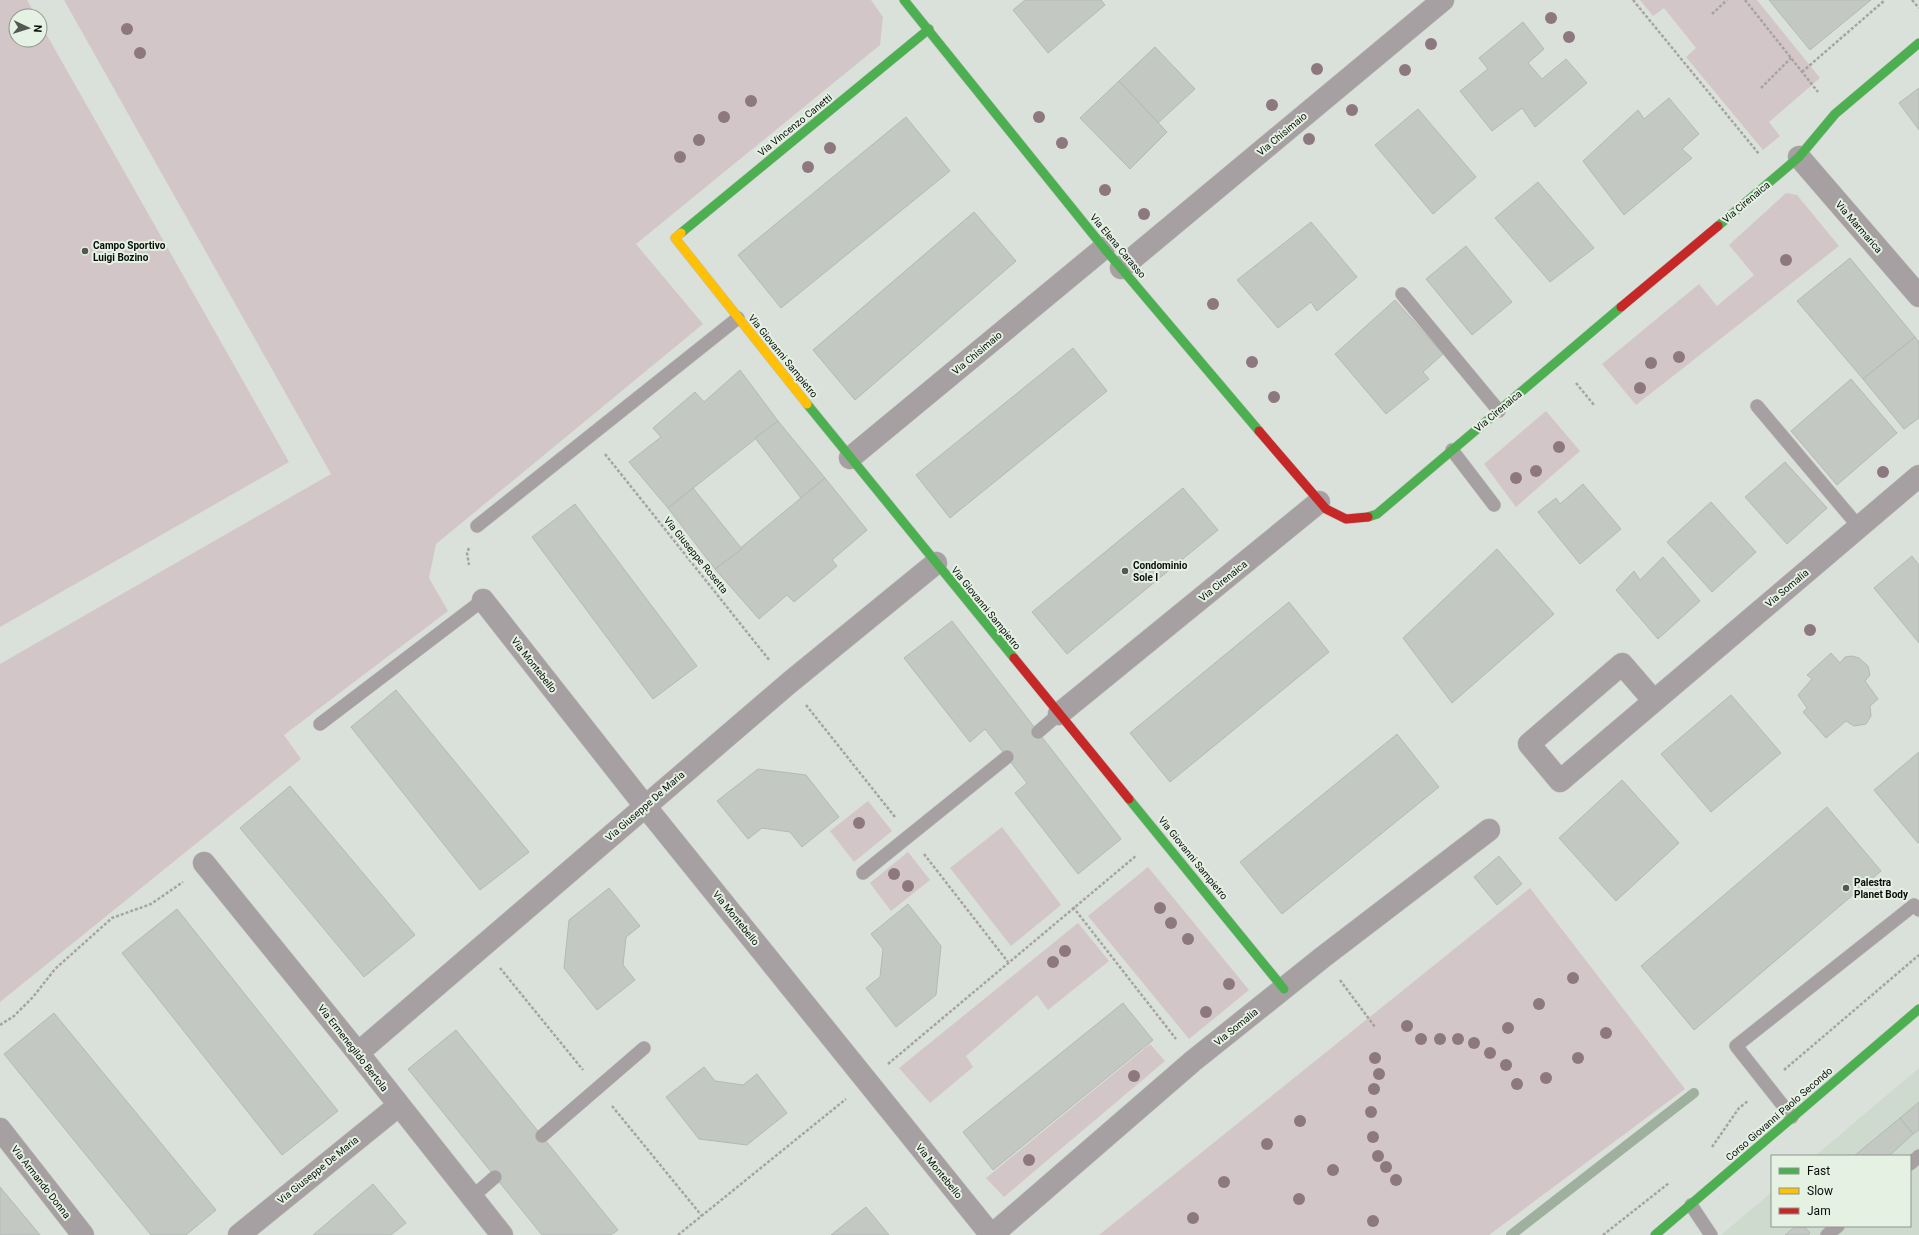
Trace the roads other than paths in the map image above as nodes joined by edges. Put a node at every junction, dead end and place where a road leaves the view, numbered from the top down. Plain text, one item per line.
1 (904, 0) edge
2 (1443, 0) edge
3 (930, 29) junction
4 (1919, 43) edge
5 (1799, 157) junction
6 (675, 238) joint
7 (1104, 248) junction
8 (1121, 268) junction
9 (1402, 294) dead end
10 (1919, 296) edge
11 (738, 318) junction
12 (1757, 406) dead end
13 (1499, 411) junction
14 (1452, 450) junction
15 (850, 458) junction
16 (1919, 476) edge
17 (1319, 502) junction
18 (1494, 505) dead end
19 (477, 526) dead end
20 (1859, 527) junction
21 (936, 563) junction
22 (483, 600) joint
23 (1654, 701) junction
24 (1059, 714) junction
25 (320, 724) dead end
26 (1038, 732) dead end
27 (1007, 757) dead end
28 (645, 806) junction
29 (1489, 830) dead end
30 (204, 863) road end
31 (863, 873) dead end
32 (1919, 910) edge
33 (1284, 989) junction
34 (1919, 1009) edge
35 (644, 1048) dead end
36 (358, 1053) junction
37 (398, 1106) junction
38 (1792, 1117) junction
39 (0, 1129) edge
40 (542, 1136) dead end
41 (1919, 1156) edge
42 (1911, 1163) edge
43 (495, 1177) dead end
44 (472, 1197) junction
45 (1691, 1205) junction
46 (82, 1235) edge
47 (239, 1235) edge
48 (502, 1235) edge
49 (992, 1235) edge
50 (1655, 1235) edge
51 (1711, 1235) edge

1 - 3 street, Via Elena Carasso
2 - 8 street, Via Chisimaio
3 - 6 street, Via Vincenzo Canetti
3 - 7 street, Via Elena Carasso
4 - 5 street, Via Cirenaica
5 - 10 street, Via Marmarica
5 - 13 street, Via Cirenaica
6 - 11 street, Via Giovanni Sampietro
7 - 8 street, Via Elena Carasso
7 - 15 street, Via Chisimaio
8 - 17 street, Via Elena Carasso
9 - 13 lane
11 - 15 street, Via Giovanni Sampietro
11 - 19 lane
12 - 20 lane
13 - 14 street, Via Cirenaica
14 - 17 street, Via Cirenaica
14 - 18 lane
15 - 21 street, Via Giovanni Sampietro
16 - 20 street, Via Somalia
17 - 24 street, Via Cirenaica
20 - 23 street, Via Somalia
21 - 24 street, Via Giovanni Sampietro
21 - 28 street, Via Giuseppe De Maria
22 - 25 lane
22 - 28 street, Via Montebello
23 - 23 street, Via Somalia
24 - 26 lane
24 - 33 street, Via Giovanni Sampietro
27 - 31 lane
28 - 36 street, Via Giuseppe De Maria
28 - 49 street, Via Montebello
29 - 33 street, Via Somalia
30 - 36 street, Via Ermenegildo Bertola
32 - 38 lane
33 - 49 street, Via Somalia
34 - 38 street, Corso Giovanni Paolo Secondo
35 - 40 lane
36 - 37 street, Via Ermenegildo Bertola
37 - 44 street, Via Ermenegildo Bertola
37 - 47 street, Via Giuseppe De Maria
38 - 45 street, Corso Giovanni Paolo Secondo
39 - 46 street, Via Armando Donna
41 - 42 lane
43 - 44 lane
44 - 48 street, Via Ermenegildo Bertola
45 - 50 street, Corso Giovanni Paolo Secondo
45 - 51 lane

